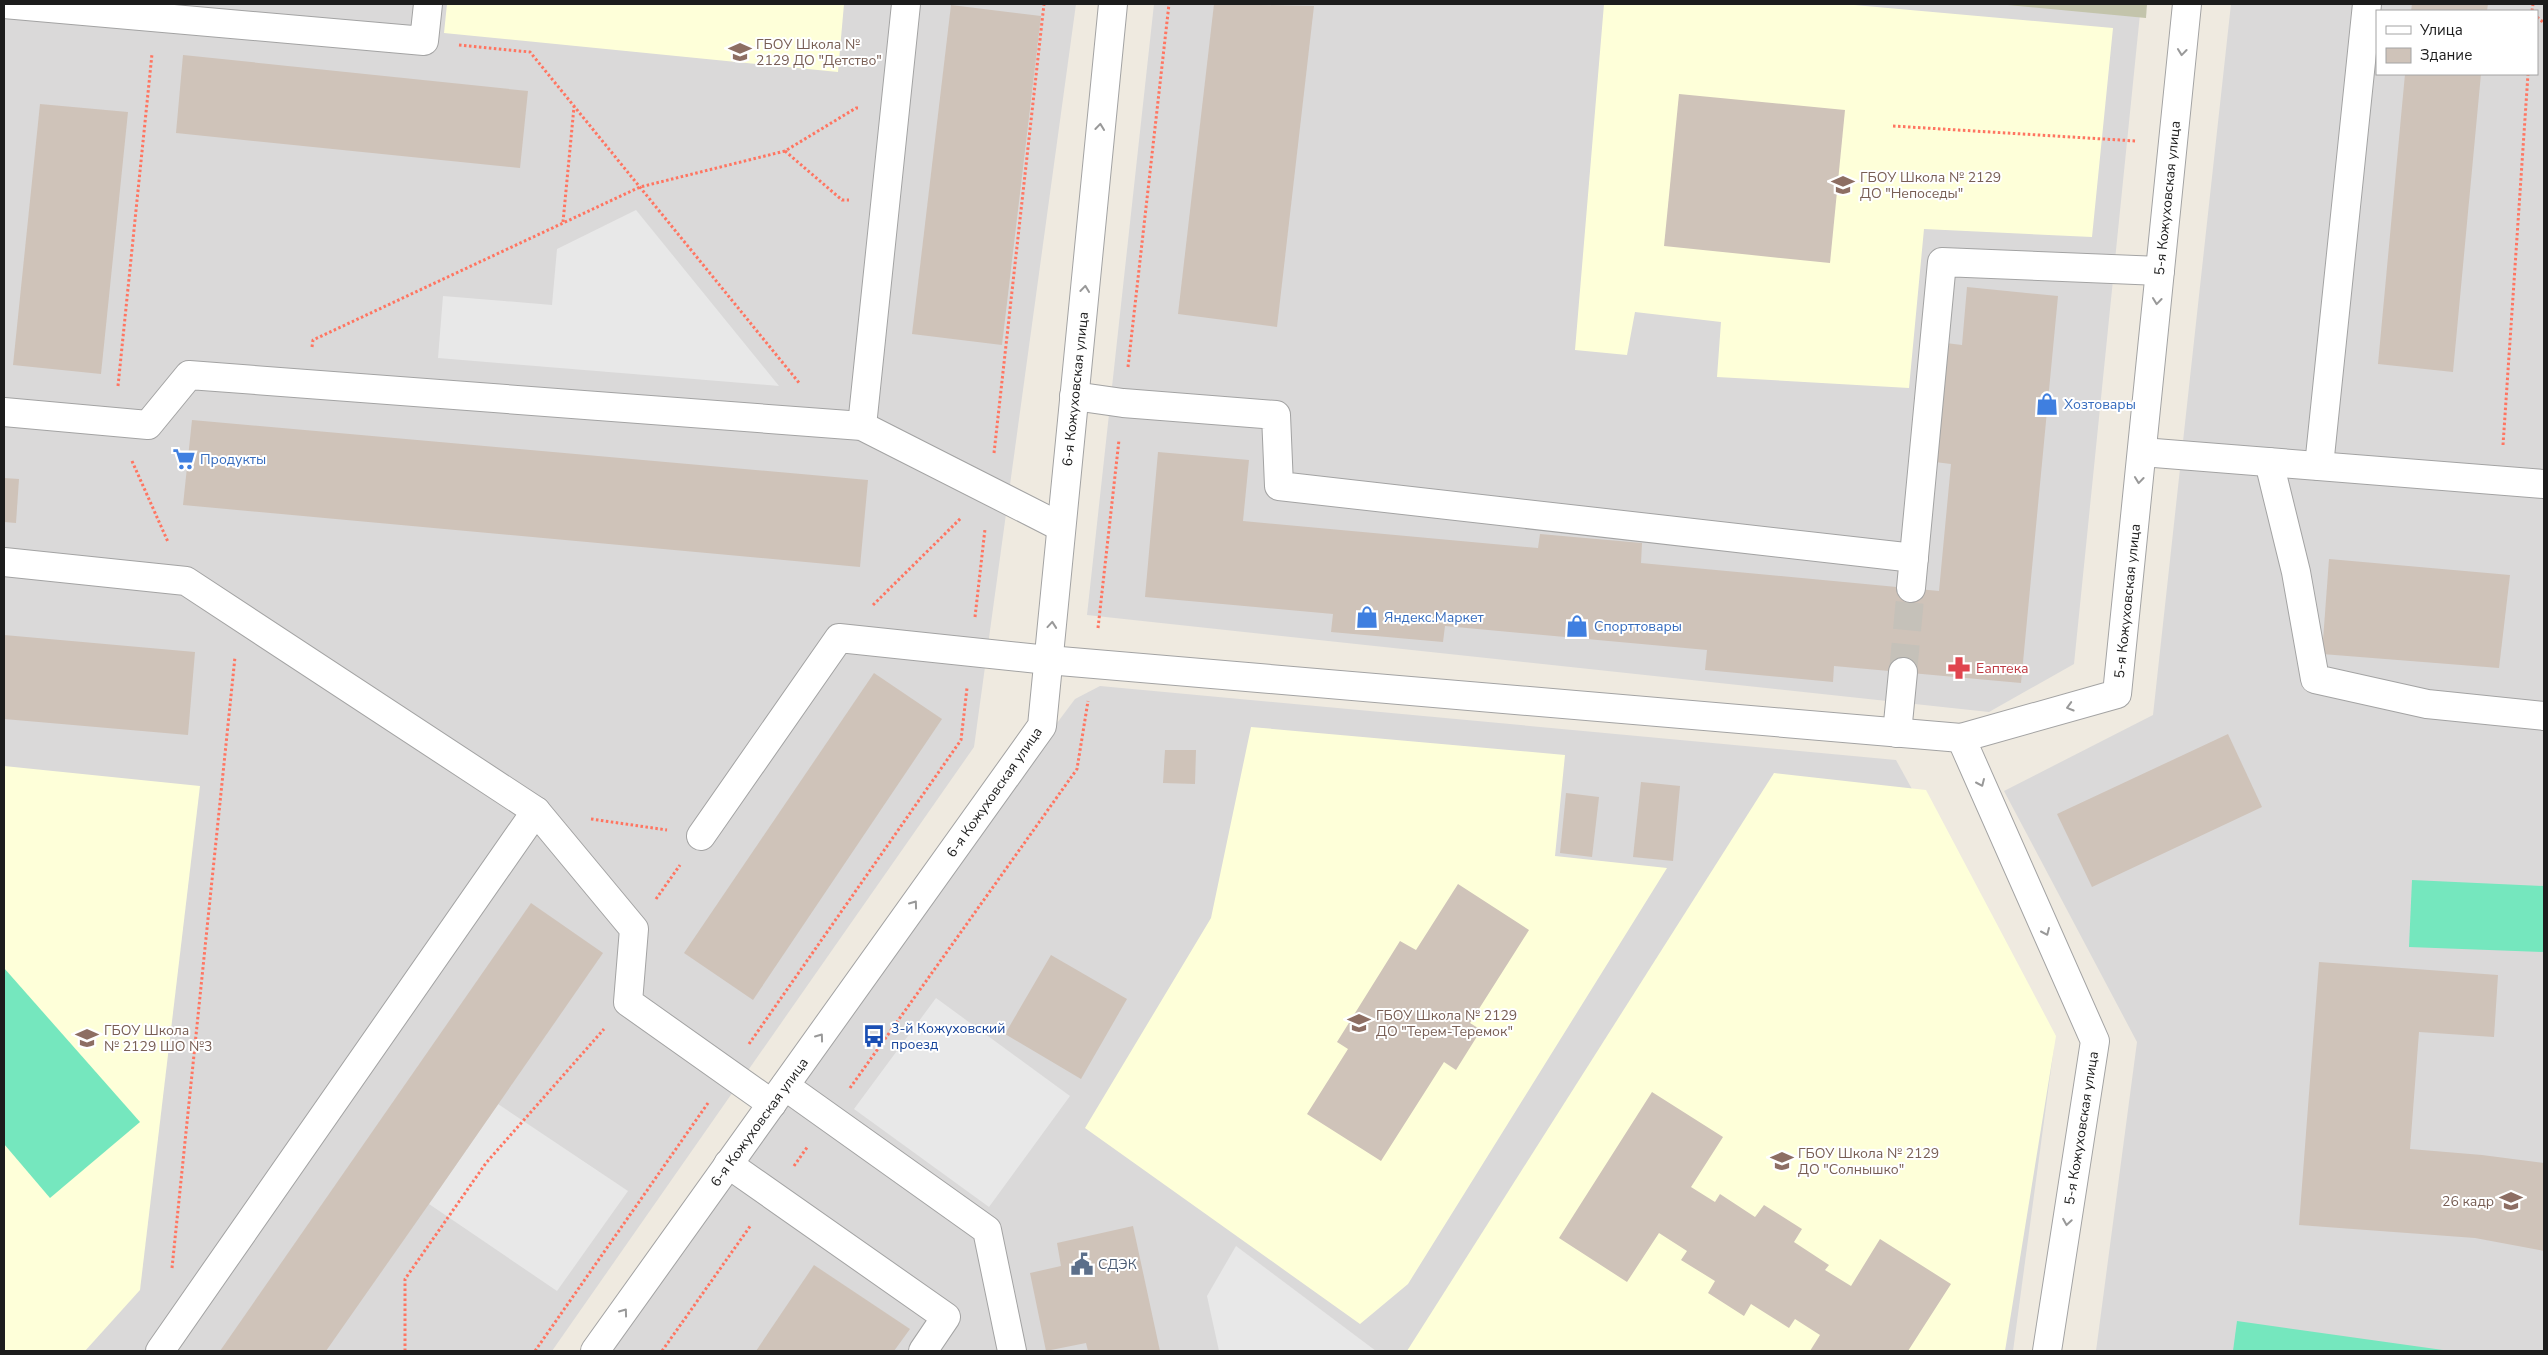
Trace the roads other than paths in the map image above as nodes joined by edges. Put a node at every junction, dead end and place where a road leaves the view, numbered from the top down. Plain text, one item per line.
1 (4, 4) edge
2 (428, 4) edge
3 (906, 4) edge
4 (1113, 4) edge
5 (2187, 4) edge
6 (2367, 4) edge
7 (2160, 271) junction
8 (1074, 396) junction
9 (4, 412) edge
10 (862, 426) junction
11 (2142, 452) junction
12 (2269, 462) junction
13 (2319, 466) junction
14 (2544, 484) edge
15 (1061, 527) junction
16 (1914, 558) junction
17 (4, 562) edge
18 (1911, 588) tunnel mouth
19 (1048, 660) junction
20 (1903, 672) tunnel mouth
21 (2544, 716) edge
22 (1897, 733) junction
23 (1961, 738) junction
24 (536, 811) junction
25 (701, 836) road end
26 (778, 1095) junction
27 (728, 1164) junction
28 (160, 1351) edge
29 (595, 1351) edge
30 (923, 1351) edge
31 (1012, 1351) edge
32 (2047, 1351) edge

1 - 2 street
3 - 10 street
8 -> 4 street, 6-я Кожуховская улица
5 -> 7 street, 5-я Кожуховская улица
6 - 13 street
7 -> 11 street, 5-я Кожуховская улица
7 - 16 street
8 - 15 street, 6-я Кожуховская улица
8 - 16 street
9 - 10 street
10 - 15 street
11 - 12 street
11 -> 23 street, 5-я Кожуховская улица
12 - 13 street
12 - 21 street
13 - 14 street
19 -> 15 street, 6-я Кожуховская улица
16 - 18 street
17 - 24 street
19 - 22 street
19 - 25 street
26 -> 19 street, 6-я Кожуховская улица
20 - 22 street
22 - 23 street
23 -> 32 street, 5-я Кожуховская улица
24 - 26 street
24 - 28 street
26 - 27 street, 6-я Кожуховская улица
26 - 31 street
29 -> 27 street, 6-я Кожуховская улица
27 - 30 street

